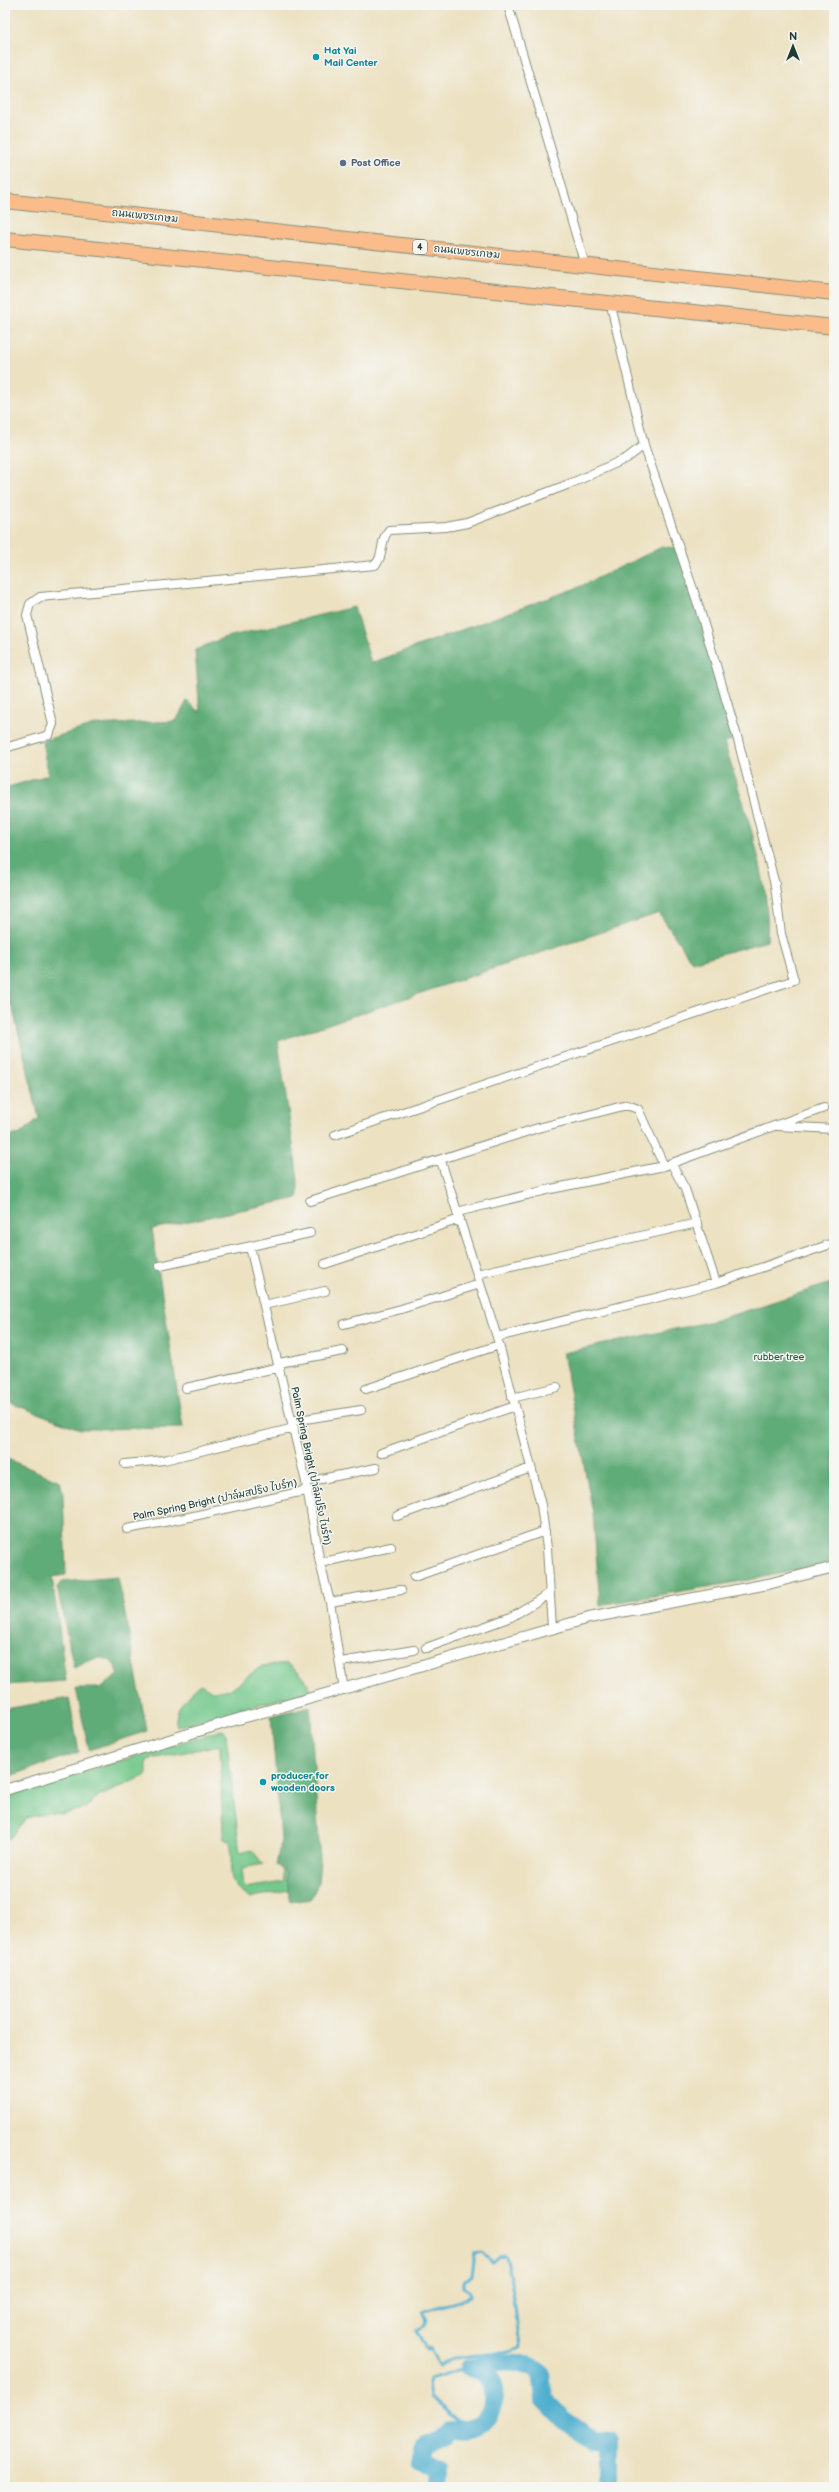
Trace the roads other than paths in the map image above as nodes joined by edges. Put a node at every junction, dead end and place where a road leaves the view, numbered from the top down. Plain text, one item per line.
1 (508, 5) edge
2 (5, 201) edge
3 (5, 239) edge
4 (585, 265) junction
5 (834, 293) edge
6 (610, 302) junction
7 (834, 327) edge
8 (644, 445) junction
9 (5, 748) edge
10 (824, 1108) dead end
11 (774, 1126) junction
12 (834, 1129) edge
13 (335, 1135) dead end
14 (441, 1161) junction
15 (667, 1165) junction
16 (310, 1201) dead end
17 (459, 1216) junction
18 (697, 1223) junction
19 (310, 1233) dead end
20 (834, 1243) edge
21 (250, 1248) junction
22 (325, 1264) dead end
23 (160, 1266) dead end
24 (477, 1274) junction
25 (716, 1283) junction
26 (480, 1284) junction
27 (325, 1291) dead end
28 (264, 1305) junction
29 (344, 1324) dead end
30 (498, 1341) junction
31 (343, 1351) dead end
32 (279, 1365) junction
33 (557, 1387) dead end
34 (186, 1388) dead end
35 (366, 1389) dead end
36 (512, 1398) junction
37 (515, 1406) junction
38 (361, 1410) dead end
39 (294, 1424) junction
40 (381, 1453) dead end
41 (125, 1464) dead end
42 (376, 1468) dead end
43 (531, 1468) junction
44 (306, 1482) junction
45 (308, 1490) junction
46 (397, 1516) dead end
47 (127, 1529) dead end
48 (545, 1531) junction
49 (391, 1547) dead end
50 (320, 1563) junction
51 (834, 1567) edge
52 (414, 1578) dead end
53 (401, 1590) dead end
54 (550, 1593) junction
55 (330, 1602) junction
56 (552, 1628) junction
57 (426, 1648) dead end
58 (414, 1650) dead end
59 (341, 1662) junction
60 (344, 1690) junction
61 (5, 1790) edge

1 - 4 street
2 - 4 highway, ถนนเพชรเกษม / 4
3 - 6 highway
4 - 5 highway, ถนนเพชรเกษม / 4
6 - 7 highway
6 - 8 street
8 - 9 street
8 - 13 street
10 - 11 street
11 - 12 street
11 - 15 street
14 - 15 street
14 - 16 street
14 - 17 street
15 - 17 street
15 - 18 street
17 - 22 street
17 - 24 street
18 - 24 street
18 - 25 street
19 - 21 street
20 - 25 street
21 - 23 street
21 - 28 street, Palm Spring Bright (ปาล์มปริง ไบร์ท)
24 - 26 street
25 - 30 street
26 - 29 street
26 - 30 street
27 - 28 street
28 - 32 street, Palm Spring Bright (ปาล์มปริง ไบร์ท)
30 - 35 street
30 - 36 street
31 - 32 street
32 - 34 street
32 - 39 street, Palm Spring Bright (ปาล์มปริง ไบร์ท)
33 - 36 street
36 - 37 street
37 - 40 street
37 - 43 street
38 - 39 street
39 - 41 street
39 - 44 street, Palm Spring Bright (ปาล์มปริง ไบร์ท)
42 - 44 street
43 - 46 street
43 - 48 street
44 - 45 street, Palm Spring Bright (ปาล์มปริง ไบร์ท)
45 - 47 street, Palm Spring Bright (ปาล์มสปริง ไบร์ท)
45 - 50 street, Palm Spring Bright (ปาล์มปริง ไบร์ท)
48 - 52 street
48 - 54 street
49 - 50 street
50 - 55 street, Palm Spring Bright (ปาล์มปริง ไบร์ท)
51 - 56 street
53 - 55 street
54 - 56 street
54 - 57 street
55 - 59 street, Palm Spring Bright (ปาล์มปริง ไบร์ท)
56 - 60 street
58 - 59 street
59 - 60 street, Palm Spring Bright (ปาล์มปริง ไบร์ท)
60 - 61 street

